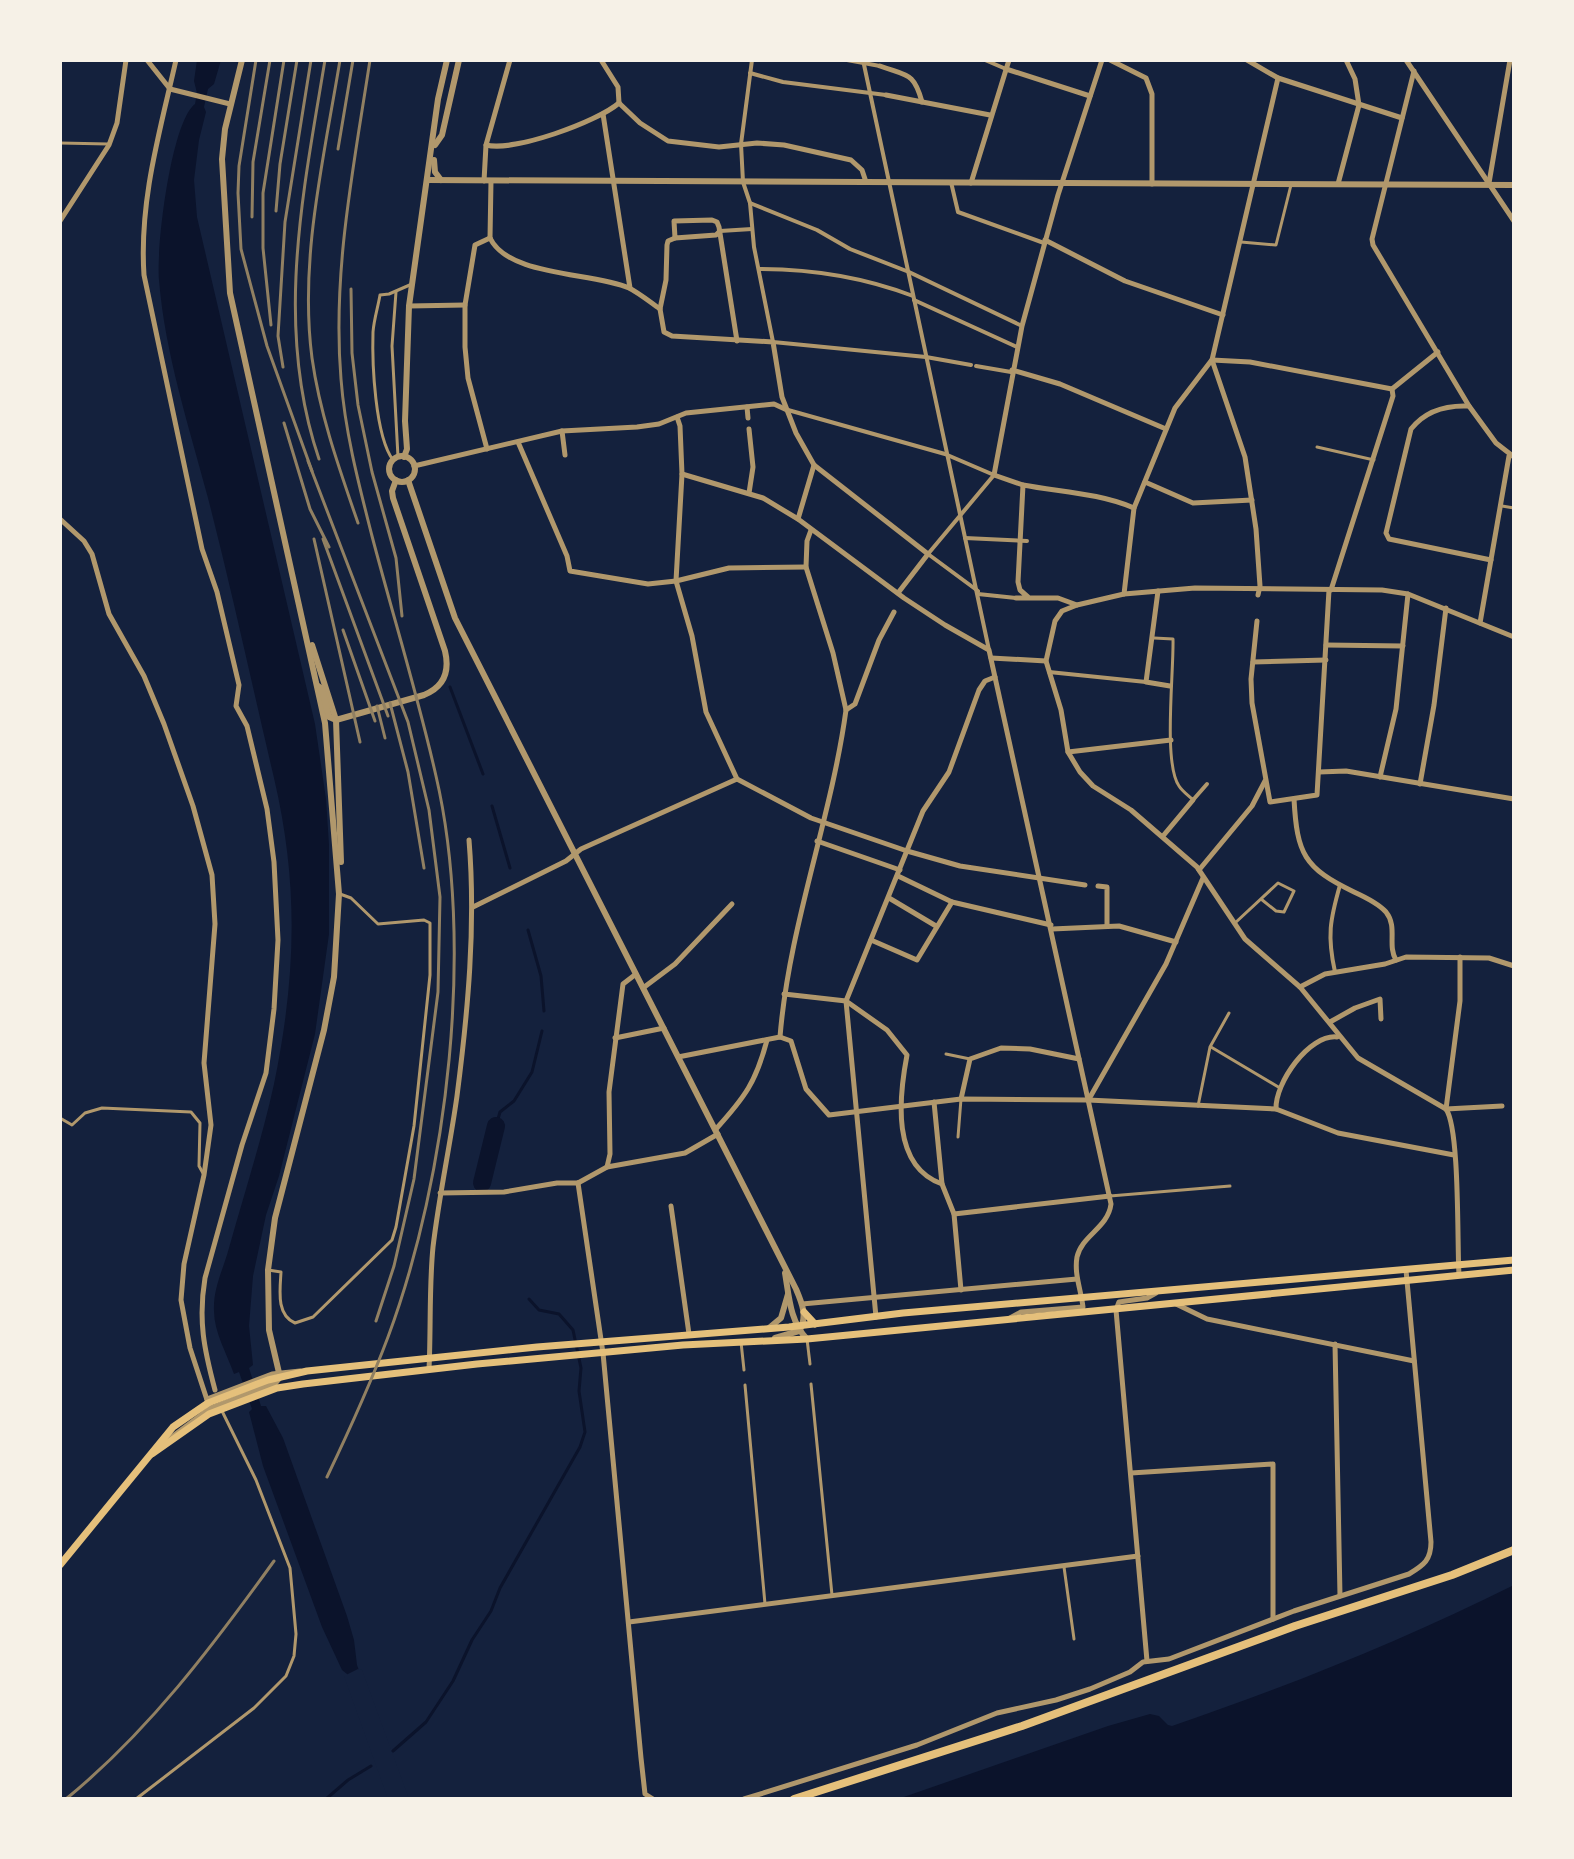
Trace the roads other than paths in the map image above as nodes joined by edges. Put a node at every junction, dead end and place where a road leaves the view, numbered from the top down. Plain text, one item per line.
1 (147, 60) edge
2 (176, 60) edge
3 (242, 60) edge
4 (447, 60) edge
5 (459, 60) edge
6 (510, 60) edge
7 (601, 60) edge
8 (752, 60) edge
9 (847, 60) edge
10 (985, 60) edge
11 (1009, 60) edge
12 (1102, 60) edge
13 (1110, 60) edge
14 (1247, 60) edge
15 (1346, 60) edge
16 (1406, 60) edge
17 (1510, 60) edge
18 (126, 61) edge
19 (863, 62) edge
20 (880, 66) joint
21 (1006, 69) junction
22 (1414, 71) junction
23 (749, 73) junction
24 (1278, 78) junction
25 (170, 89) junction
26 (870, 92) junction
27 (886, 95) joint
28 (1090, 96) junction
29 (922, 102) junction
30 (226, 103) junction
31 (619, 103) junction
32 (1359, 105) junction
33 (603, 114) junction
34 (990, 115) junction
35 (1402, 118) junction
36 (60, 143) edge
37 (741, 144) junction
38 (109, 145) junction
39 (486, 145) junction
40 (435, 146) junction
41 (614, 179) junction
42 (428, 180) junction
43 (441, 180) junction
44 (488, 181) junction
45 (743, 182) junction
46 (866, 182) junction
47 (889, 182) junction
48 (951, 182) junction
49 (971, 183) junction
50 (1061, 184) junction
51 (1152, 184) junction
52 (1338, 184) junction
53 (1489, 184) junction
54 (1252, 185) junction
55 (1291, 185) junction
56 (1387, 185) junction
57 (1514, 185) edge
58 (750, 203) junction
59 (60, 221) edge
60 (1514, 221) edge
61 (720, 229) junction
62 (752, 229) junction
63 (490, 238) junction
64 (675, 238) junction
65 (1044, 242) junction
66 (1241, 242) junction
67 (759, 269) junction
68 (909, 272) junction
69 (412, 284) junction
70 (630, 288) junction
71 (396, 292) junction
72 (914, 298) junction
73 (465, 305) junction
74 (409, 306) junction
75 (660, 309) junction
76 (1223, 315) junction
77 (1022, 326) junction
78 (737, 341) junction
79 (773, 342) junction
80 (1017, 347) junction
81 (1438, 352) junction
82 (926, 357) junction
83 (1212, 360) junction
84 (1012, 371) junction
85 (1392, 389) junction
86 (1469, 406) junction
87 (747, 407) junction
88 (788, 410) junction
89 (677, 417) junction
90 (748, 418) dead end
91 (749, 429) dead end
92 (1166, 429) junction
93 (562, 431) junction
94 (518, 442) junction
95 (1317, 447) dead end
96 (487, 449) junction
97 (945, 454) junction
98 (565, 455) dead end
99 (1511, 456) edge
100 (398, 458) junction
101 (1374, 460) junction
102 (814, 465) junction
103 (414, 466) junction
104 (682, 474) junction
105 (994, 475) junction
106 (396, 480) junction
107 (408, 480) junction
108 (1145, 482) junction
109 (1023, 485) junction
110 (749, 493) junction
111 (1252, 500) junction
112 (1500, 506) junction
113 (1134, 508) junction
114 (1514, 508) edge
115 (960, 516) junction
116 (60, 519) edge
117 (798, 519) junction
118 (811, 530) junction
119 (965, 538) junction
120 (1024, 541) junction
121 (928, 554) junction
122 (1491, 560) junction
123 (806, 567) junction
124 (676, 581) junction
125 (1330, 590) junction
126 (1158, 591) junction
127 (978, 593) junction
128 (1259, 593) junction
129 (1124, 594) junction
130 (1408, 594) junction
131 (1028, 597) junction
132 (900, 598) junction
133 (1016, 598) joint
134 (1077, 605) junction
135 (1446, 608) junction
136 (894, 612) dead end
137 (1257, 621) dead end
138 (1480, 623) junction
139 (306, 630) junction
140 (1514, 637) edge
141 (1154, 638) junction
142 (1326, 645) junction
143 (1403, 646) junction
144 (989, 650) junction
145 (990, 658) junction
146 (1326, 660) junction
147 (1046, 661) junction
148 (1253, 662) junction
149 (1048, 671) junction
150 (995, 677) junction
151 (1146, 682) junction
152 (317, 686) junction
153 (1170, 686) junction
154 (846, 710) junction
155 (336, 720) junction
156 (1171, 740) junction
157 (1068, 752) junction
158 (1319, 772) junction
159 (1380, 777) junction
160 (737, 779) junction
161 (1265, 781) junction
162 (1207, 784) dead end
163 (1420, 784) junction
164 (1514, 790) edge
165 (1294, 799) junction
166 (1513, 799) edge
167 (1193, 800) junction
168 (1270, 802) junction
169 (1252, 806) junction
170 (821, 822) junction
171 (1163, 836) junction
172 (469, 840) dead end
173 (817, 841) junction
174 (907, 851) junction
175 (573, 853) junction
176 (1199, 870) junction
177 (899, 873) junction
178 (1203, 878) junction
179 (1041, 880) junction
180 (1085, 885) dead end
181 (1340, 885) junction
182 (1098, 886) dead end
183 (339, 894) junction
184 (889, 898) junction
185 (1261, 899) junction
186 (952, 902) junction
187 (732, 904) dead end
188 (473, 907) junction
189 (1235, 923) junction
190 (936, 926) junction
191 (1107, 926) junction
192 (1052, 927) junction
193 (871, 940) junction
194 (1176, 942) junction
195 (1460, 957) junction
196 (1396, 960) junction
197 (1514, 966) edge
198 (1335, 972) junction
199 (636, 974) junction
200 (1300, 987) junction
201 (643, 988) junction
202 (784, 994) junction
203 (846, 1001) junction
204 (1229, 1013) dead end
205 (1381, 1019) dead end
206 (1330, 1022) junction
207 (664, 1028) junction
208 (780, 1037) junction
209 (1338, 1037) junction
210 (615, 1038) junction
211 (767, 1040) junction
212 (1210, 1047) junction
213 (946, 1054) dead end
214 (678, 1057) junction
215 (970, 1059) junction
216 (1079, 1059) junction
217 (1280, 1086) junction
218 (961, 1099) junction
219 (1088, 1100) junction
220 (934, 1102) junction
221 (1198, 1106) junction
222 (1502, 1106) dead end
223 (899, 1108) junction
224 (1276, 1109) junction
225 (1446, 1109) junction
226 (858, 1114) junction
227 (60, 1118) edge
228 (717, 1132) junction
229 (958, 1137) dead end
230 (1454, 1155) junction
231 (607, 1167) junction
232 (204, 1175) junction
233 (578, 1183) junction
234 (942, 1184) junction
235 (1230, 1186) dead end
236 (440, 1193) junction
237 (1110, 1196) junction
238 (671, 1206) dead end
239 (954, 1214) junction
240 (1514, 1260) edge
241 (1458, 1265) junction
242 (784, 1266) junction
243 (268, 1270) junction
244 (1406, 1270) junction
245 (1514, 1270) edge
246 (1459, 1275) junction
247 (1077, 1279) junction
248 (1406, 1280) junction
249 (961, 1290) junction
250 (788, 1291) junction
251 (1159, 1291) junction
252 (874, 1298) junction
253 (1082, 1298) junction
254 (1172, 1303) junction
255 (803, 1308) junction
256 (1116, 1310) junction
257 (876, 1317) junction
258 (1007, 1320) junction
259 (815, 1324) junction
260 (799, 1328) junction
261 (765, 1329) junction
262 (689, 1334) junction
263 (807, 1339) junction
264 (765, 1341) junction
265 (599, 1342) junction
266 (741, 1342) junction
267 (1335, 1344) junction
268 (601, 1355) junction
269 (429, 1358) junction
270 (1414, 1361) junction
271 (810, 1364) dead end
272 (429, 1369) junction
273 (744, 1370) dead end
274 (276, 1379) junction
275 (811, 1384) dead end
276 (745, 1385) dead end
277 (220, 1400) junction
278 (208, 1404) junction
279 (164, 1447) junction
280 (150, 1455) junction
281 (1131, 1473) junction
282 (1514, 1550) edge
283 (1138, 1556) junction
284 (60, 1565) edge
285 (1064, 1565) junction
286 (832, 1595) junction
287 (1340, 1596) junction
288 (765, 1604) junction
289 (1273, 1619) junction
290 (629, 1622) junction
291 (1074, 1639) dead end
292 (1147, 1661) junction
293 (136, 1799) edge
294 (653, 1799) edge
295 (744, 1799) edge
296 (794, 1799) edge

1 - 25 street
2 - 25 street
3 - 30 street
4 - 40 street
5 - 40 street
6 - 39 street
7 - 31 street
8 - 23 street
9 - 19 street
10 - 21 street
11 - 21 street
12 - 28 street
13 - 51 street
14 - 24 street
15 - 32 street
16 - 22 street
17 - 53 street
18 - 38 street
19 - 20 street
19 - 26 street
20 - 29 street
21 - 28 street
21 - 34 street
22 - 35 street
22 - 53 street
23 - 26 street
23 - 37 street
24 - 32 street
24 - 54 street
25 - 30 street
25 - 277 street
26 - 27 street
26 - 47 street
27 - 29 street
28 - 50 street
29 - 34 street
30 - 139 street
31 - 33 street
31 - 37 street
32 - 35 street
32 - 52 street
33 - 39 street
33 - 41 street
34 - 49 street
35 - 56 street
36 - 38 lane
37 - 45 street
37 - 46 street
38 - 59 street
39 - 44 street
40 - 42 street
40 - 43 street
41 - 44 street
41 - 45 street
41 - 70 street
42 - 43 street
42 - 69 street
43 - 44 street
44 - 63 street
45 - 46 street
45 - 58 street
46 - 47 street
47 - 48 street
47 - 68 street
48 - 49 street
48 - 65 street
49 - 50 street
50 - 51 street
50 - 65 street
51 - 54 street
52 - 55 street
52 - 56 street
53 - 56 street
53 - 57 street
53 - 60 street
54 - 55 street
54 - 66 street
55 - 66 lane
56 - 81 street
58 - 62 street
58 - 68 street
61 - 62 street
61 - 64 street
61 - 64 street
61 - 78 street
62 - 67 street
63 - 70 street
63 - 73 street
64 - 75 street
65 - 76 street
65 - 77 street
66 - 76 street
67 - 72 street
67 - 79 street
68 - 72 street
68 - 77 street
69 - 71 lane
69 - 74 street
70 - 75 street
71 - 100 lane
71 - 100 lane
72 - 80 street
72 - 82 street
73 - 74 street
73 - 96 street
74 - 100 street
75 - 78 street
76 - 83 street
77 - 80 street
78 - 79 street
79 - 82 street
79 - 88 street
80 - 84 street
81 - 85 street
81 - 86 street
82 - 84 street
82 - 97 street
83 - 85 street
83 - 92 street
83 - 111 street
84 - 92 street
84 - 105 street
85 - 101 street
86 - 99 street
86 - 122 street
87 - 88 street
87 - 89 street
87 - 90 street
88 - 97 street
88 - 102 street
89 - 93 street
89 - 104 street
91 - 110 street
92 - 108 street
93 - 94 street
93 - 98 street
94 - 96 street
94 - 124 street
95 - 101 lane
96 - 103 street
97 - 105 street
97 - 115 street
99 - 112 street
100 - 103 street
100 - 106 street
101 - 125 street
102 - 117 street
102 - 121 street
103 - 107 street
104 - 110 street
104 - 124 street
105 - 109 street
105 - 115 street
106 - 107 street
106 - 155 street
107 - 175 street
108 - 111 street
108 - 113 street
109 - 113 street
109 - 120 street
110 - 117 street
111 - 128 street
112 - 114 lane
112 - 122 street
113 - 129 street
115 - 119 street
115 - 121 street
116 - 232 street
117 - 118 street
118 - 123 street
118 - 132 street
119 - 120 street
119 - 127 street
120 - 131 street
121 - 127 street
121 - 132 street
122 - 138 street
123 - 124 street
123 - 154 street
124 - 160 street
125 - 128 street
125 - 130 street
125 - 142 street
126 - 128 street
126 - 129 street
126 - 141 street
127 - 133 street
127 - 144 street
129 - 134 street
130 - 135 street
130 - 143 street
131 - 133 street
131 - 134 street
132 - 144 street
134 - 147 street
135 - 138 street
135 - 163 street
136 - 154 street
137 - 148 street
138 - 140 street
139 - 152 street
139 - 155 street
141 - 151 street
141 - 153 lane
142 - 143 street
142 - 146 street
143 - 159 street
144 - 145 street
145 - 147 street
145 - 150 street
146 - 148 street
146 - 158 street
147 - 149 street
148 - 161 street
149 - 151 street
149 - 157 street
150 - 174 street
150 - 179 street
151 - 153 street
152 - 155 street
152 - 183 street
153 - 156 lane
154 - 170 street
155 - 183 street
156 - 157 street
156 - 167 lane
157 - 171 street
158 - 159 street
158 - 165 street
159 - 163 street
160 - 170 street
160 - 175 street
161 - 168 street
161 - 169 street
162 - 167 street
163 - 166 street
164 - 166 street
165 - 168 street
165 - 181 street
167 - 171 street
168 - 169 street
169 - 176 street
170 - 173 street
170 - 174 street
171 - 176 street
172 - 188 street
173 - 177 street
173 - 202 street
174 - 177 street
174 - 179 street
175 - 188 street
175 - 199 street
176 - 178 street
177 - 184 street
177 - 186 street
178 - 189 street
178 - 194 street
179 - 180 street
179 - 192 street
181 - 196 street
181 - 198 street
182 - 191 street
183 - 243 street
183 - 243 lane
184 - 190 street
184 - 193 street
185 - 185 lane
185 - 189 lane
186 - 190 street
186 - 192 street
187 - 201 street
188 - 236 street
189 - 200 street
190 - 193 street
191 - 192 street
191 - 194 street
192 - 216 street
193 - 203 street
194 - 219 street
195 - 196 street
195 - 197 street
195 - 225 street
196 - 198 street
198 - 200 street
199 - 201 street
199 - 210 street
200 - 206 street
201 - 207 street
202 - 203 street
202 - 208 street
203 - 223 street
203 - 226 street
204 - 212 lane
205 - 206 street
206 - 209 street
207 - 210 street
207 - 214 street
208 - 211 street
208 - 226 street
209 - 217 street
209 - 225 street
210 - 231 street
211 - 214 street
211 - 228 street
212 - 217 lane
212 - 221 lane
213 - 215 lane
214 - 228 street
215 - 216 street
215 - 218 street
216 - 219 street
217 - 224 street
218 - 219 street
218 - 220 street
218 - 229 lane
219 - 221 street
219 - 237 street
220 - 223 street
220 - 234 street
221 - 224 street
222 - 225 street
223 - 226 street
223 - 234 street
224 - 230 street
225 - 230 street
226 - 252 street
227 - 232 lane
228 - 231 street
228 - 242 street
230 - 241 street
231 - 233 street
232 - 278 street
233 - 236 street
233 - 265 street
234 - 239 street
235 - 237 lane
236 - 269 street
237 - 239 street
237 - 247 street
238 - 262 street
239 - 249 street
240 - 241 main road
241 - 244 main road
241 - 246 street
242 - 250 street
242 - 255 street
243 - 274 street
244 - 248 street
244 - 251 main road
245 - 246 main road
246 - 248 main road
247 - 249 street
247 - 253 street
248 - 254 main road
248 - 270 street
249 - 252 street
250 - 260 street
250 - 261 street
251 - 253 main road
251 - 256 street
252 - 255 street
252 - 257 street
253 - 257 main road
253 - 258 street
254 - 256 main road
254 - 267 street
255 - 259 main road
255 - 260 street
256 - 258 main road
256 - 281 street
257 - 259 main road
258 - 263 main road
259 - 260 main road
260 - 261 main road
260 - 263 street
260 - 264 street
261 - 262 main road
262 - 265 main road
263 - 264 main road
263 - 271 lane
264 - 266 main road
265 - 268 street
265 - 269 main road
266 - 268 main road
266 - 273 lane
267 - 270 street
267 - 287 street
268 - 272 main road
268 - 290 street
269 - 272 street
269 - 274 main road
270 - 287 street
272 - 274 main road
274 - 277 main road
275 - 286 lane
276 - 288 lane
277 - 278 main road
277 - 279 main road
277 - 293 lane
278 - 279 street
278 - 280 main road
279 - 280 main road
280 - 284 main road
281 - 283 street
281 - 289 street
282 - 296 main road
283 - 285 street
283 - 292 street
285 - 286 street
285 - 291 lane
286 - 288 street
287 - 289 street
288 - 290 street
289 - 292 street
290 - 294 street
292 - 295 street

